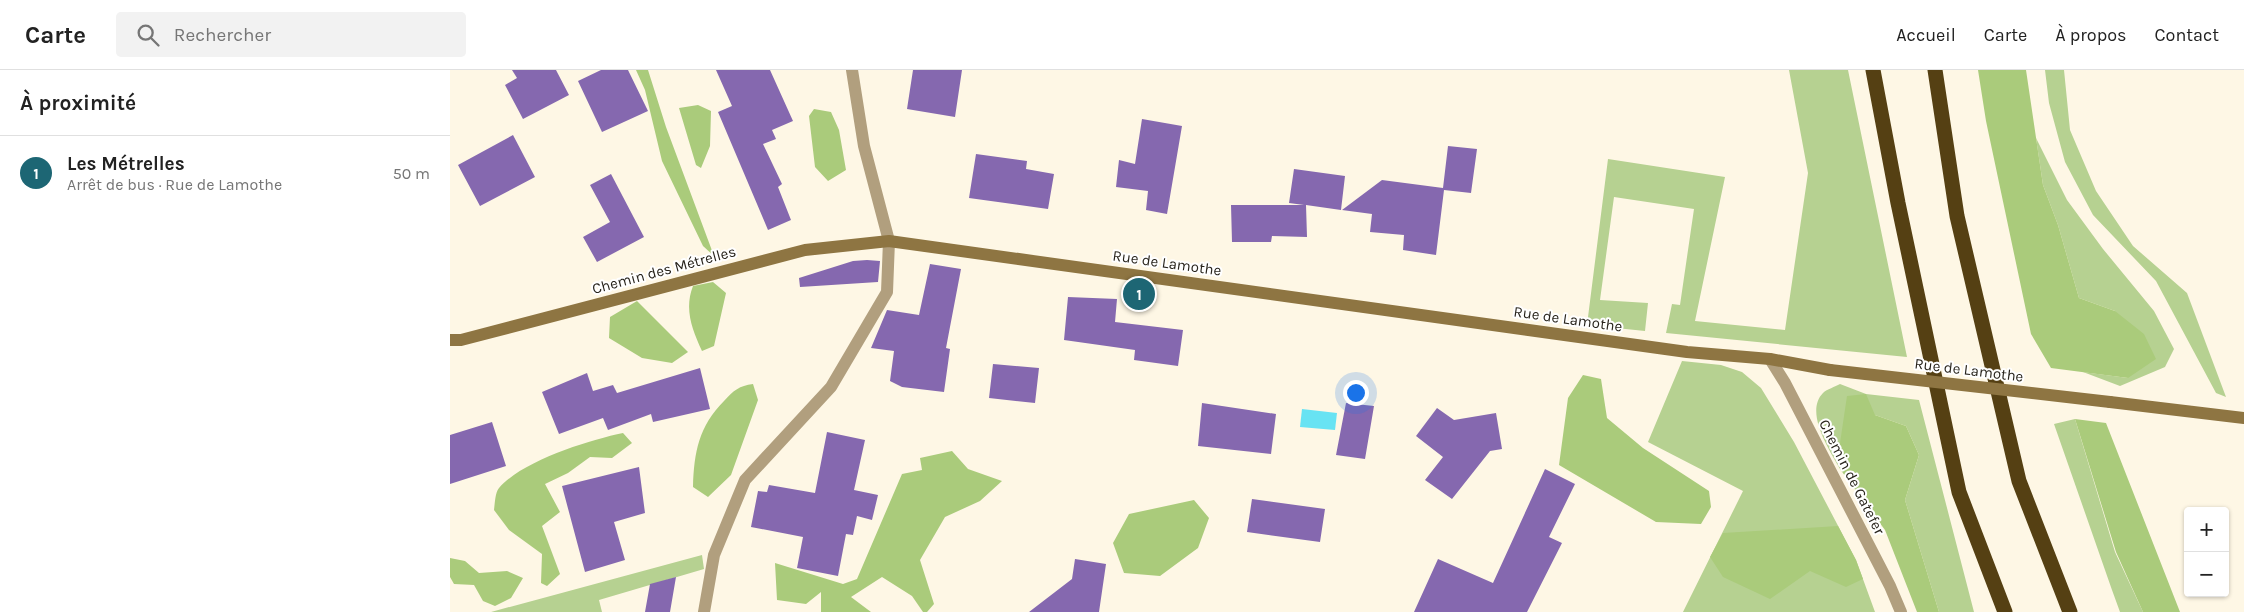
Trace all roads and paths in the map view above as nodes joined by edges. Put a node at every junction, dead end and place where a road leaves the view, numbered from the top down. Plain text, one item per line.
1 (852, 70) edge
2 (1873, 70) edge
3 (1935, 70) edge
4 (889, 241) junction
5 (450, 340) edge
6 (1770, 359) junction
7 (2244, 418) edge
8 (704, 612) edge
9 (1901, 612) edge
10 (2005, 612) edge
11 (2070, 612) edge

1 - 4 street
2 - 10 highway
3 - 11 highway
4 - 5 street, Chemin des Métrelles
4 - 6 street, Rue de Lamothe
4 - 8 street
6 - 7 street, Rue de Lamothe, bridge
6 - 9 street, Chemin de Gatefer

